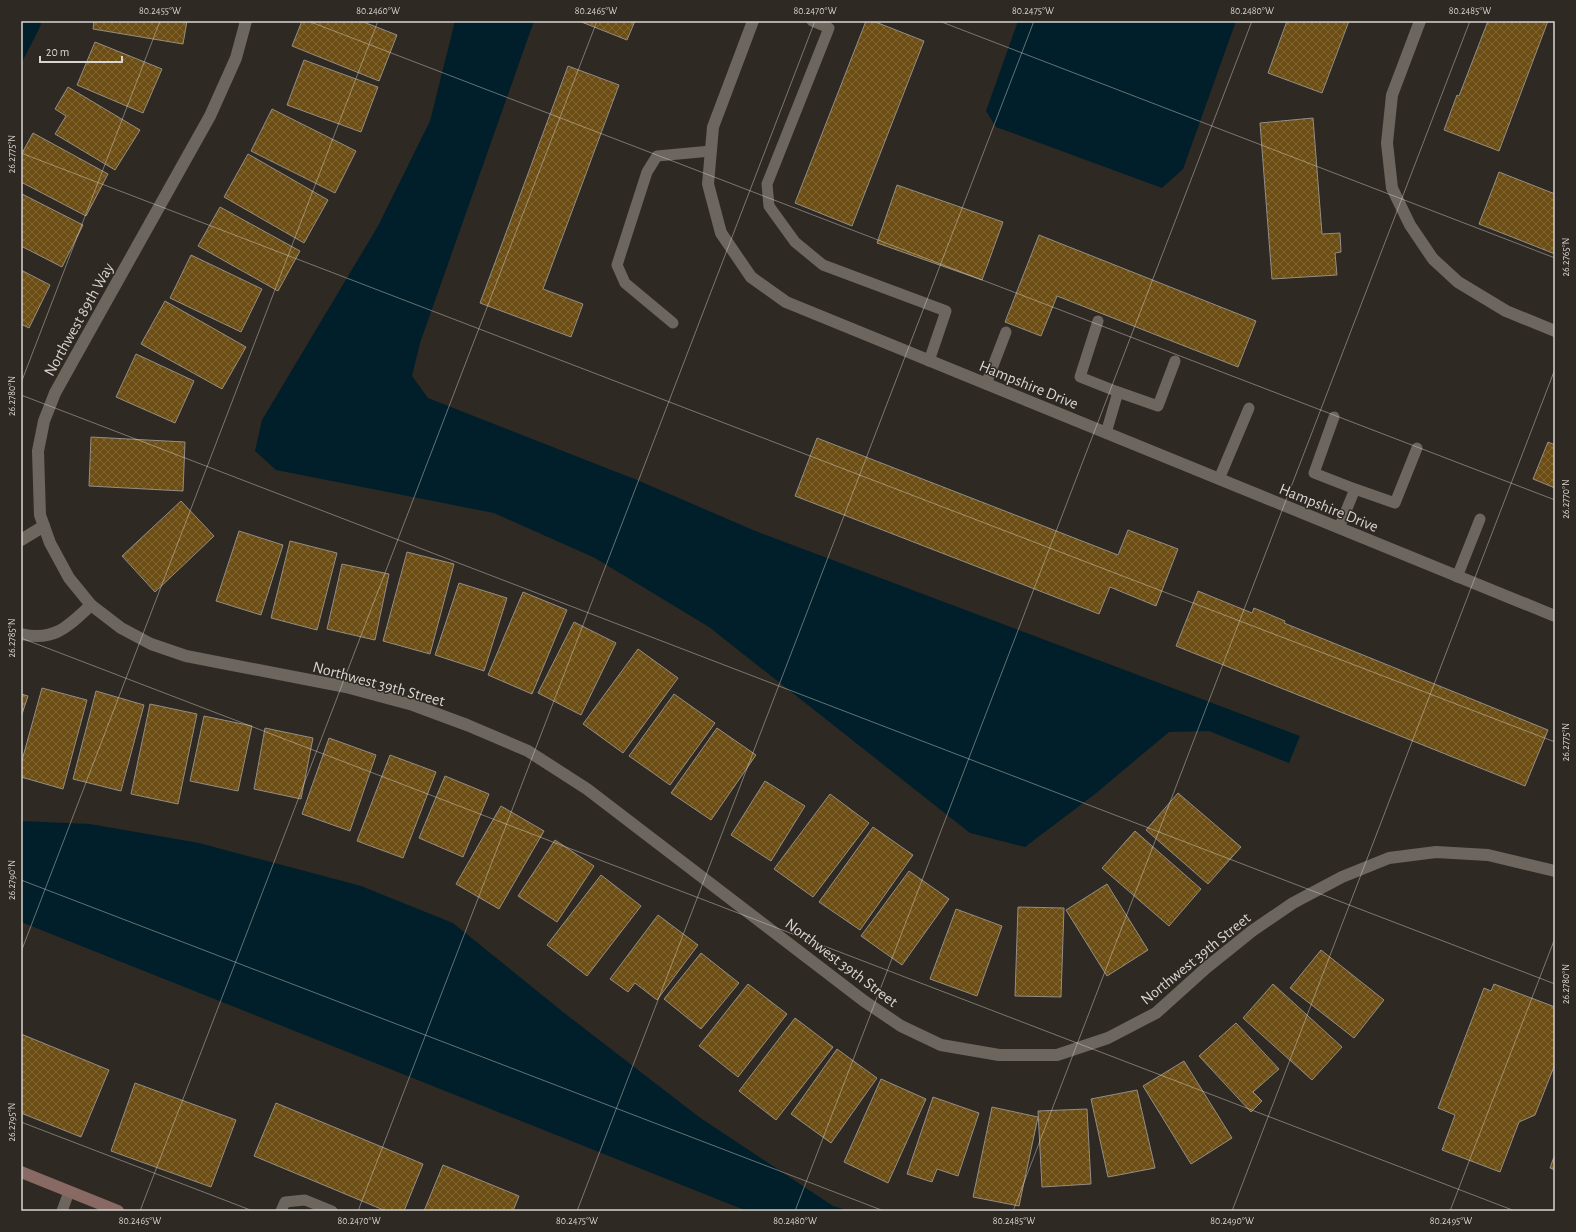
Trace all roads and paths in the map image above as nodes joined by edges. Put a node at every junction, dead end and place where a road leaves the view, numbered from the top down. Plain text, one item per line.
1 (246, 21) edge
2 (753, 21) edge
3 (812, 21) edge
4 (1420, 21) edge
5 (711, 150) junction
6 (1098, 321) dead end
7 (673, 323) dead end
8 (1555, 331) edge
9 (1006, 332) dead end
10 (929, 361) junction
11 (1175, 361) dead end
12 (986, 384) junction
13 (1118, 392) junction
14 (1249, 408) dead end
15 (1334, 417) dead end
16 (1106, 433) junction
17 (1417, 448) dead end
18 (1219, 479) junction
19 (1355, 489) junction
20 (1480, 519) dead end
21 (44, 526) junction
22 (1339, 528) junction
23 (21, 540) edge
24 (1458, 577) junction
25 (90, 605) junction
26 (1555, 616) edge
27 (121, 628) joint
28 (21, 634) edge
29 (1555, 871) edge
30 (21, 1172) edge
31 (69, 1192) junction
32 (62, 1211) edge
33 (118, 1211) edge
34 (281, 1211) edge
35 (332, 1211) edge

1 - 21 street, Northwest 89th Way
2 - 5 street, Hampshire Drive
3 - 10 lane
4 - 8 street
5 - 7 lane
5 - 10 street, Hampshire Drive
6 - 13 lane
9 - 12 lane
10 - 12 street, Hampshire Drive
11 - 13 lane
12 - 16 street, Hampshire Drive
13 - 16 lane
14 - 18 lane
15 - 19 lane
16 - 18 street, Hampshire Drive
17 - 19 lane
18 - 22 street, Hampshire Drive
19 - 22 lane
20 - 24 lane
21 - 23 street
21 - 25 street, Northwest 89th Way
22 - 24 street, Hampshire Drive
24 - 26 street, Hampshire Drive
25 - 27 street, Northwest 89th Way
25 - 28 street
27 - 29 street, Northwest 39th Street
30 - 31 street
31 - 32 lane
31 - 33 street
34 - 35 lane

